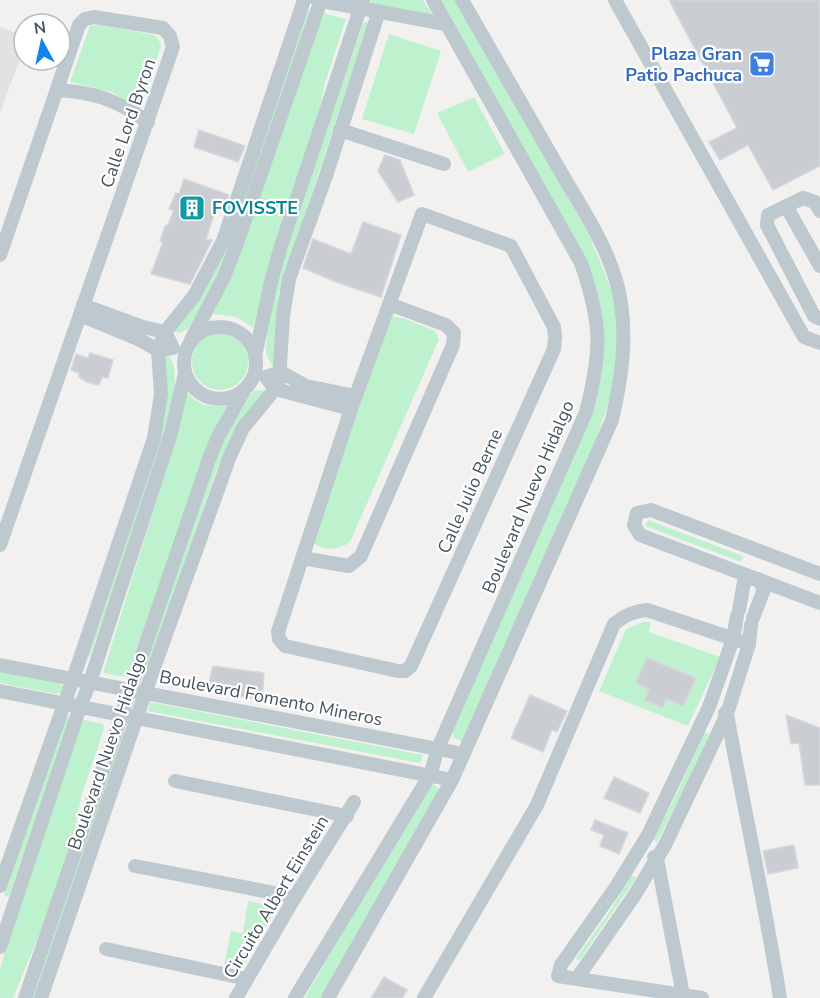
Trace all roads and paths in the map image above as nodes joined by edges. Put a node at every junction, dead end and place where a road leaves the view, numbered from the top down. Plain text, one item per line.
1 (304, 0) edge
2 (320, 0) edge
3 (433, 0) edge
4 (462, 0) edge
5 (615, 0) edge
6 (362, 4) edge
7 (380, 11) junction
8 (445, 24) junction
9 (57, 90) junction
10 (148, 122) junction
11 (340, 130) junction
12 (444, 164) dead end
13 (786, 206) junction
14 (820, 212) edge
15 (0, 255) edge
16 (820, 266) edge
17 (389, 304) junction
18 (82, 310) junction
19 (820, 319) edge
20 (165, 332) junction
21 (141, 333) junction
22 (820, 343) edge
23 (183, 347) junction
24 (158, 350) junction
25 (255, 356) junction
26 (281, 372) junction
27 (185, 373) junction
28 (260, 375) junction
29 (245, 389) junction
30 (275, 389) junction
31 (304, 391) junction
32 (353, 403) junction
33 (5, 516) edge
34 (0, 545) edge
35 (767, 555) junction
36 (302, 558) junction
37 (820, 574) edge
38 (758, 579) junction
39 (820, 603) edge
40 (733, 639) junction
41 (749, 644) junction
42 (0, 665) edge
43 (73, 679) junction
44 (90, 682) junction
45 (129, 690) junction
46 (0, 692) edge
47 (145, 693) junction
48 (64, 704) junction
49 (80, 707) junction
50 (709, 707) junction
51 (727, 714) junction
52 (121, 715) junction
53 (137, 718) junction
54 (438, 748) junction
55 (464, 754) junction
56 (430, 776) junction
57 (452, 780) junction
58 (175, 781) dead end
59 (354, 802) dead end
60 (347, 816) junction
61 (638, 851) junction
62 (657, 859) junction
63 (135, 866) dead end
64 (0, 886) edge
65 (295, 897) junction
66 (6, 907) edge
67 (0, 946) edge
68 (106, 949) dead end
69 (578, 977) junction
70 (247, 979) junction
71 (683, 995) junction
72 (25, 998) edge
73 (41, 998) edge
74 (236, 998) edge
75 (295, 998) edge
76 (328, 998) edge
77 (424, 998) edge
78 (702, 998) edge
79 (780, 998) edge

1 - 20 street
2 - 6 street
2 - 23 street
3 - 8 street, Boulevard Nuevo Hidalgo
4 - 55 street
5 - 22 street
6 - 7 street
6 - 25 street
7 - 8 street
7 - 11 street, Boulevard Nuevo Hidalgo
8 - 54 street, Boulevard Nuevo Hidalgo
9 - 10 street
9 - 10 street, Calle Lord Byron
9 - 15 street, Calle Lord Byron
10 - 18 street, Calle Lord Byron
11 - 12 street
11 - 26 street, Boulevard Nuevo Hidalgo
13 - 14 street
13 - 16 street
13 - 19 street
17 - 32 street, Calle Julio Berne
17 - 36 street
17 - 36 street, Calle Julio Berne
18 - 21 street
18 - 33 street, Calle Lord Byron
20 - 21 street
20 - 23 street
20 - 24 street
21 - 24 street
23 - 24 street
23 - 25 street
23 - 27 street
24 - 43 street
25 - 28 street
26 - 28 street
26 - 30 street, Boulevard Nuevo Hidalgo
26 - 31 street
27 - 29 street
27 - 44 street
28 - 29 street
28 - 30 street
29 - 45 street, Boulevard Nuevo Hidalgo
30 - 31 street
30 - 47 street, Boulevard Nuevo Hidalgo
31 - 32 street
32 - 36 street, Calle Julio Berne
33 - 34 street, Calle Lord Byron
35 - 37 street
35 - 38 street
35 - 38 street
38 - 39 street
38 - 40 street
38 - 41 street
40 - 41 street
40 - 50 street
40 - 77 street
41 - 51 street
42 - 43 street, Boulevard Fomento Mineros
43 - 44 street, Boulevard Fomento Mineros
43 - 48 street
44 - 45 street, Boulevard Fomento Mineros
44 - 49 street
45 - 47 street, Boulevard Fomento Mineros
45 - 52 street, Boulevard Nuevo Hidalgo
46 - 48 street
47 - 53 street, Boulevard Nuevo Hidalgo
47 - 54 street, Boulevard Fomento Mineros
48 - 49 street
48 - 64 street
49 - 52 street
49 - 66 street
50 - 51 street
50 - 61 street
51 - 62 street
51 - 79 street
52 - 53 street
52 - 72 street, Boulevard Nuevo Hidalgo
53 - 56 street
53 - 73 street, Boulevard Nuevo Hidalgo
54 - 55 street, Boulevard Fomento Mineros
54 - 56 street, Boulevard Nuevo Hidalgo
55 - 57 street
56 - 57 street
56 - 75 street, Boulevard Nuevo Hidalgo
57 - 76 street
58 - 60 street, Circuito Albert Einstein
59 - 60 street, Circuito Albert Einstein
60 - 65 street, Circuito Albert Einstein
61 - 62 street
61 - 69 street
62 - 69 street
62 - 71 street
63 - 65 street
65 - 70 street, Circuito Albert Einstein
66 - 67 street
68 - 70 street
69 - 71 street
70 - 74 street, Circuito Albert Einstein
71 - 78 street

